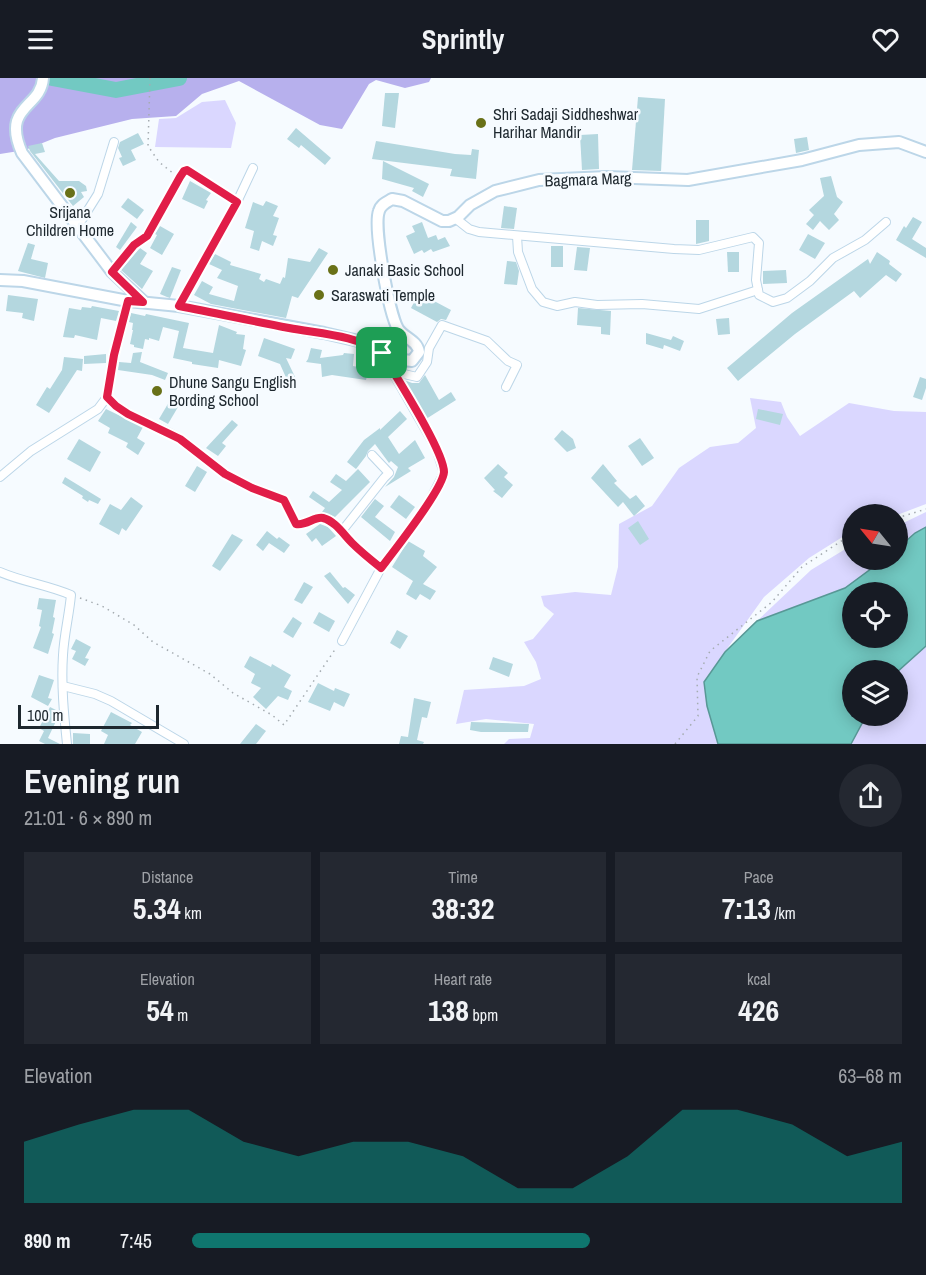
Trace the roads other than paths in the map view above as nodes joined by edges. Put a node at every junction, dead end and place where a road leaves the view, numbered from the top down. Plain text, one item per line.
1 (43, 82) edge
2 (114, 142) dead end
3 (926, 152) edge
4 (253, 168) dead end
5 (237, 202) junction
6 (455, 219) junction
7 (886, 222) dead end
8 (78, 226) junction
9 (517, 236) junction
10 (112, 272) junction
11 (0, 280) edge
12 (758, 290) junction
13 (128, 301) junction
14 (143, 302) junction
15 (179, 306) junction
16 (382, 353) junction
17 (506, 387) dead end
18 (107, 397) junction
19 (372, 455) dead end
20 (0, 477) edge
21 (342, 531) junction
22 (381, 568) junction
23 (0, 572) edge
24 (342, 640) road end
25 (63, 686) junction
26 (67, 744) edge
27 (184, 744) edge

1 - 8 main road
2 - 8 street
3 - 6 main road, Bagmara Marg
4 - 5 street
5 - 10 street
5 - 15 street
6 - 9 street
6 - 16 main road
7 - 12 street
8 - 10 main road
9 - 12 street
9 - 12 street
10 - 14 main road
11 - 13 main road
13 - 14 main road
13 - 18 street
14 - 15 main road
15 - 16 main road
16 - 17 street
16 - 22 street
18 - 20 street
18 - 21 street
19 - 21 street
21 - 22 street
22 - 24 street
23 - 25 street
25 - 26 street
25 - 27 street

